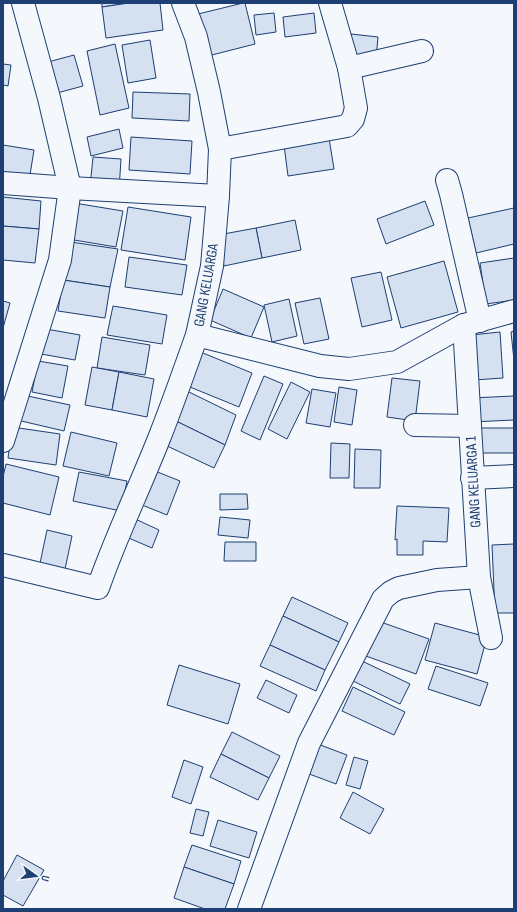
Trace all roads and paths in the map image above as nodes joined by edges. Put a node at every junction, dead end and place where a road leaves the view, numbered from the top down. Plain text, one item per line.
1 (23, 3) edge
2 (183, 3) edge
3 (330, 3) edge
4 (422, 51) dead end
5 (349, 68) junction
6 (220, 149) junction
7 (447, 180) dead end
8 (3, 183) edge
9 (70, 188) junction
10 (218, 196) junction
11 (514, 311) edge
12 (472, 323) junction
13 (197, 335) junction
14 (415, 425) dead end
15 (470, 426) junction
16 (3, 441) edge
17 (514, 476) edge
18 (472, 478) junction
19 (3, 564) edge
20 (479, 577) junction
21 (491, 638) dead end
22 (249, 909) edge

1 - 9 street
2 - 6 street, GANG KELUARGA
3 - 5 street
4 - 5 street
5 - 6 street
6 - 10 street, GANG KELUARGA
7 - 12 street, GANG KELUARGA 1
8 - 9 street
9 - 10 street
9 - 16 street
10 - 13 street, GANG KELUARGA
11 - 12 street, GANG KELUARGA
12 - 13 street, GANG KELUARGA
12 - 15 street, GANG KELUARGA 1
13 - 19 street
14 - 15 street
15 - 18 street, GANG KELUARGA 1
17 - 18 street
18 - 20 street, GANG KELUARGA 1
20 - 21 street, GANG KELUARGA 1
20 - 22 street

